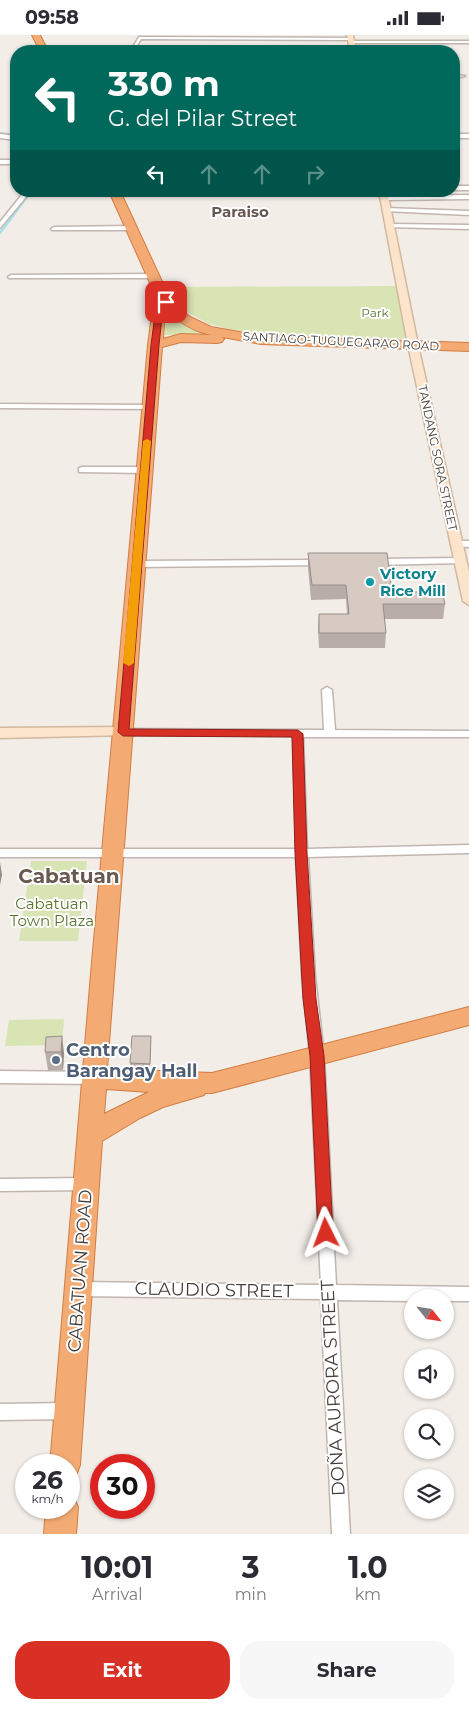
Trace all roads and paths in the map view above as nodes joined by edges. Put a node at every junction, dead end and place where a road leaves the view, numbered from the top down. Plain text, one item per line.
1 (361, 35) edge
2 (423, 35) edge
3 (350, 38) edge
4 (448, 42) junction
5 (469, 42) edge
6 (136, 45) edge
7 (23, 197) edge
8 (117, 197) edge
9 (383, 197) edge
10 (386, 210) junction
11 (469, 213) edge
12 (0, 226) edge
13 (390, 226) junction
14 (469, 227) edge
15 (131, 228) junction
16 (54, 229) dead end
17 (154, 276) junction
18 (11, 277) dead end
19 (166, 302) junction
20 (261, 340) junction
21 (155, 345) junction
22 (413, 345) junction
23 (469, 347) edge
24 (0, 406) edge
25 (150, 407) junction
26 (145, 470) junction
27 (82, 471) dead end
28 (456, 544) junction
29 (469, 544) edge
30 (460, 561) junction
31 (361, 562) edge
32 (332, 563) edge
33 (136, 564) junction
34 (469, 601) edge
35 (327, 690) dead end
36 (123, 732) junction
37 (0, 733) edge
38 (298, 734) junction
39 (330, 734) junction
40 (469, 734) edge
41 (469, 849) edge
42 (0, 853) edge
43 (301, 853) junction
44 (113, 854) junction
45 (469, 1016) edge
46 (317, 1056) junction
47 (0, 1077) edge
48 (94, 1078) junction
49 (212, 1083) junction
50 (91, 1135) junction
51 (86, 1184) junction
52 (0, 1185) edge
53 (79, 1289) junction
54 (329, 1292) junction
55 (469, 1294) edge
56 (0, 1411) edge
57 (69, 1411) junction
58 (66, 1454) edge
59 (61, 1519) edge
60 (60, 1534) edge
61 (341, 1534) edge

1 - 3 street
2 - 4 street
3 - 4 street
3 - 6 street
4 - 5 street
7 - 12 street
8 - 15 highway, SANTIAGO-TUGUEGARAO ROAD
9 - 10 street, TANDANG SORA STREET
10 - 11 street
10 - 13 street, TANDANG SORA STREET
13 - 14 street
13 - 22 street, TANDANG SORA STREET
15 - 16 street
15 - 17 highway, SANTIAGO-TUGUEGARAO ROAD
17 - 18 street
17 - 19 highway, SANTIAGO-TUGUEGARAO ROAD
19 - 20 highway, SANTIAGO-TUGUEGARAO ROAD
19 - 21 highway, CABATUAN ROAD
20 - 21 highway
20 - 22 highway, SANTIAGO-TUGUEGARAO ROAD
21 - 25 highway, CABATUAN ROAD
22 - 23 highway, SANTIAGO-TUGUEGARAO ROAD
22 - 28 street, TANDANG SORA STREET
24 - 25 street
25 - 26 highway, CABATUAN ROAD
26 - 27 street
26 - 33 highway, CABATUAN ROAD
28 - 29 street
28 - 30 street, TANDANG SORA STREET
30 - 31 street
30 - 34 street, TANDANG SORA STREET
32 - 33 street
33 - 36 highway, CABATUAN ROAD
35 - 39 street
36 - 37 street
36 - 38 street
36 - 44 highway, CABATUAN ROAD
38 - 39 street
38 - 43 street, DOÑA AURORA STREET
39 - 40 street
41 - 43 street
42 - 44 street
43 - 44 street
43 - 46 street, DOÑA AURORA STREET
44 - 48 highway, CABATUAN ROAD
45 - 46 highway
46 - 49 highway
46 - 54 street, DOÑA AURORA STREET
47 - 48 street
48 - 49 highway
48 - 50 highway, CABATUAN ROAD
49 - 50 highway
50 - 51 highway, CABATUAN ROAD
51 - 52 street
51 - 53 highway, CABATUAN ROAD
53 - 54 street, CLAUDIO STREET
53 - 57 highway, CABATUAN ROAD
54 - 55 street, CLAUDIO STREET
54 - 61 street, DOÑA AURORA STREET
56 - 57 street
57 - 58 highway, CABATUAN ROAD
59 - 60 highway

